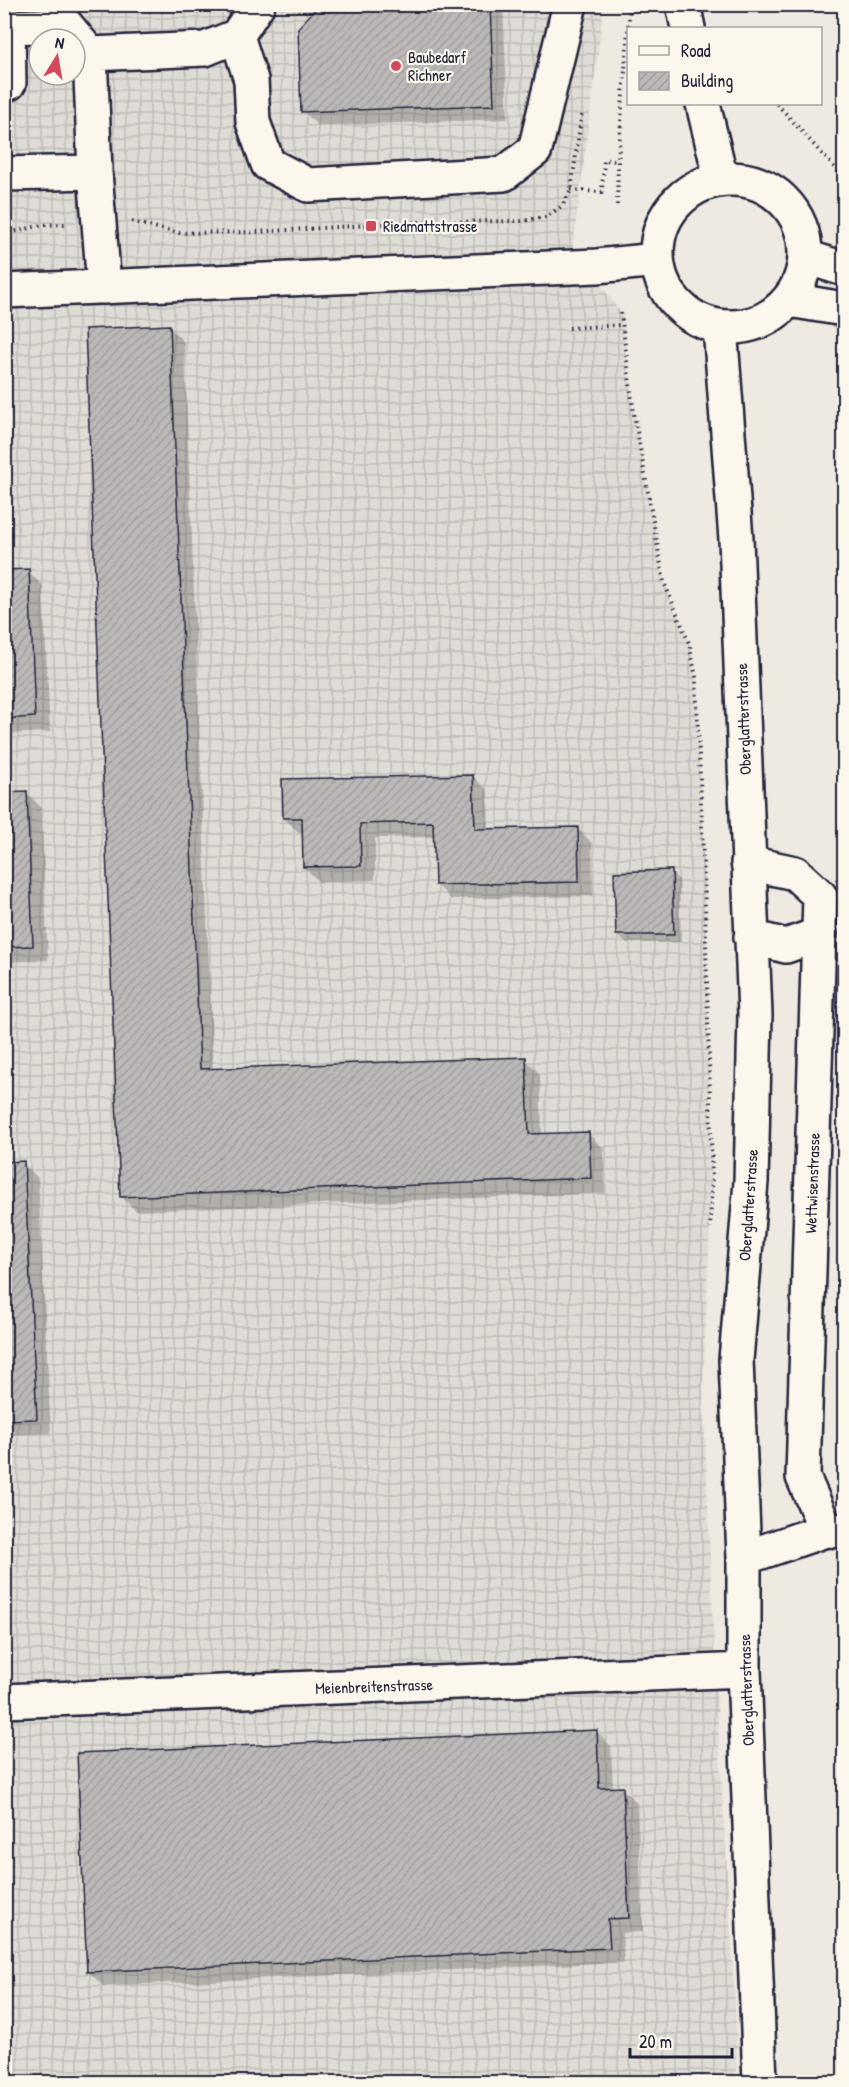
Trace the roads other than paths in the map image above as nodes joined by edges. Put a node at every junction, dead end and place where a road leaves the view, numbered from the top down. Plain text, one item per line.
1 (258, 4) edge
2 (570, 4) edge
3 (683, 4) edge
4 (688, 27) edge
5 (237, 36) junction
6 (90, 54) junction
7 (4, 83) edge
8 (703, 105) edge
9 (95, 172) junction
10 (4, 174) edge
11 (721, 179) junction
12 (806, 257) junction
13 (657, 260) junction
14 (844, 269) edge
15 (104, 287) junction
16 (4, 291) edge
17 (789, 300) junction
18 (844, 309) edge
19 (720, 327) junction
20 (748, 863) junction
21 (820, 934) junction
22 (751, 937) junction
23 (836, 1530) edge
24 (744, 1558) junction
25 (744, 1670) junction
26 (4, 1701) edge
27 (760, 2082) edge

1 - 5 street
2 - 5 street
3 - 4 street
5 - 6 street
6 - 7 street
6 - 9 street
8 - 11 street
9 - 10 street
9 - 15 street
11 - 12 street
11 - 13 street
12 - 14 street
12 - 17 street
13 - 15 street
13 - 19 street
15 - 16 street
17 - 18 street
17 - 19 street
19 - 20 street, Oberglatterstrasse
20 - 21 street, Wettwisenstrasse
20 - 22 street, Oberglatterstrasse
21 - 22 street
21 - 23 street, Wettwisenstrasse
22 - 24 street, Oberglatterstrasse
23 - 24 street
24 - 25 street, Oberglatterstrasse
25 - 26 street, Meienbreitenstrasse
25 - 27 street, Oberglatterstrasse

